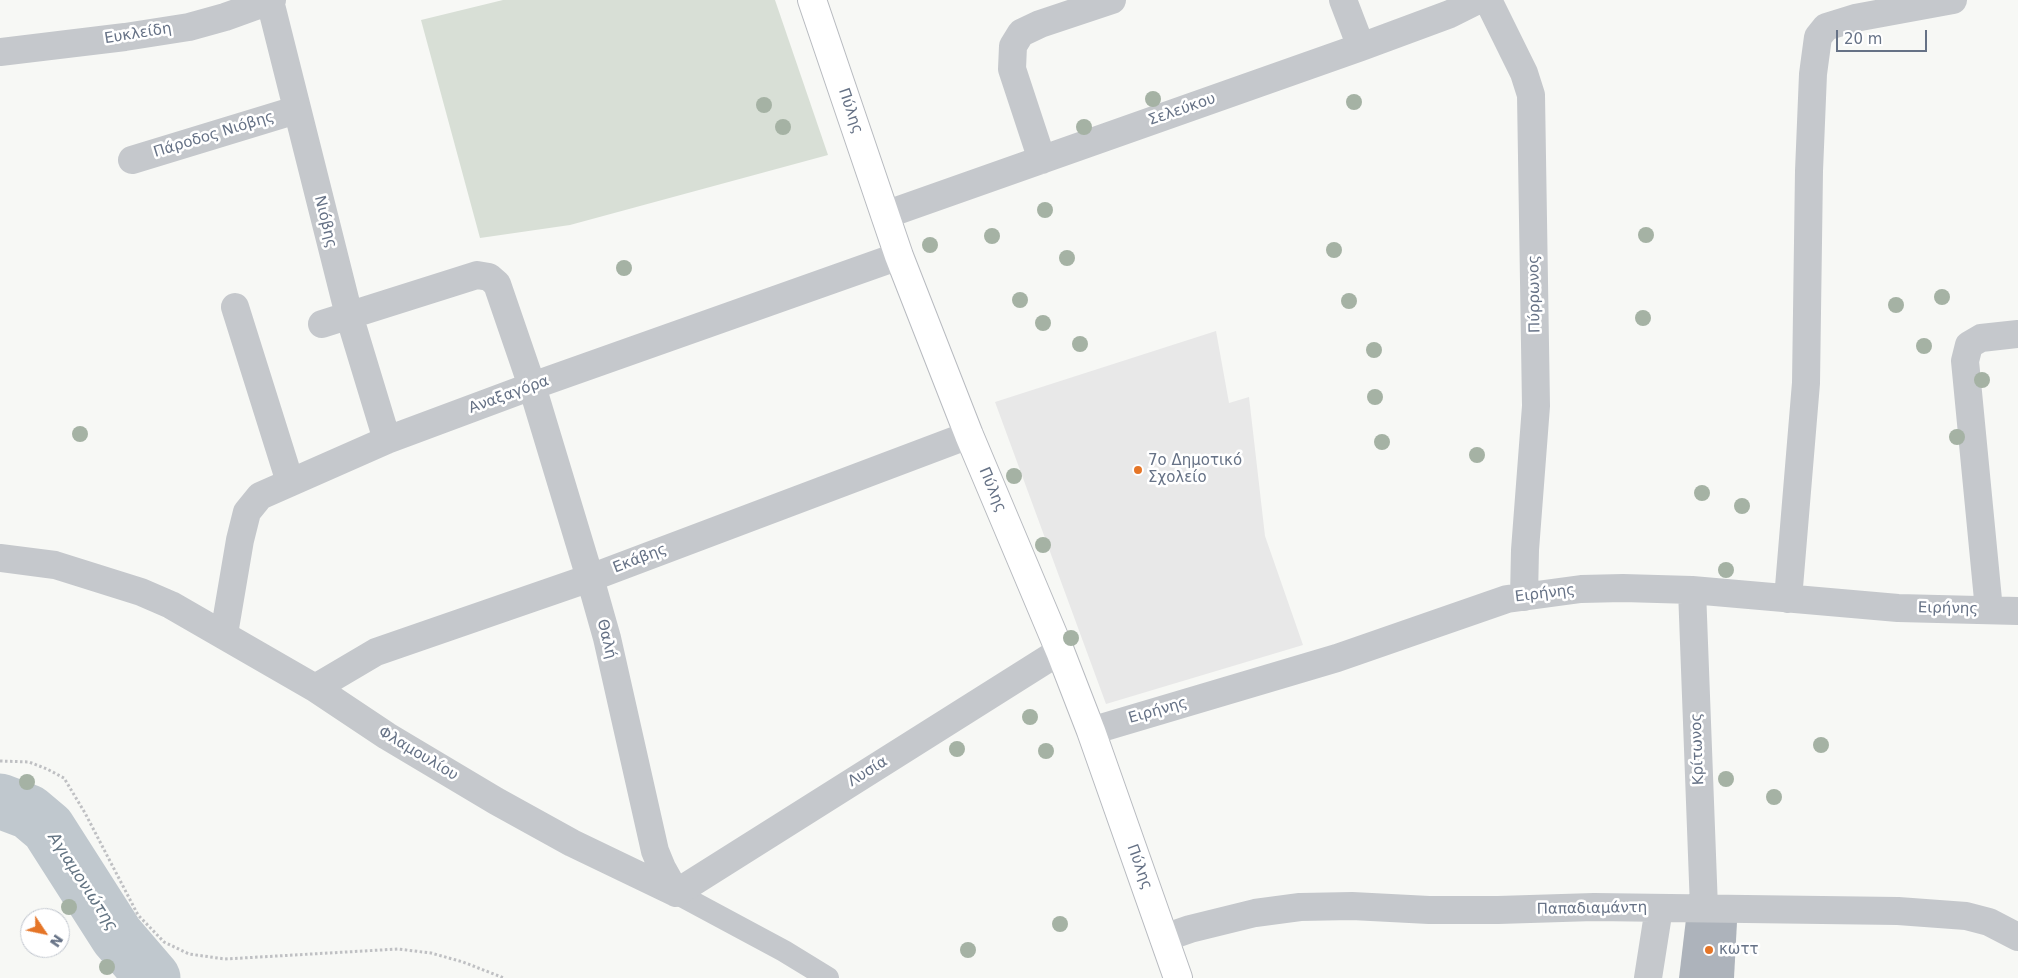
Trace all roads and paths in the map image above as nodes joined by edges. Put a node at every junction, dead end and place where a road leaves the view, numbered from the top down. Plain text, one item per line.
1 (271, 0) edge
2 (812, 0) edge
3 (1112, 0) edge
4 (1342, 0) edge
5 (1478, 0) edge
6 (1488, 0) edge
7 (1953, 0) edge
8 (1360, 47) junction
9 (0, 52) edge
10 (296, 110) junction
11 (132, 160) dead end
12 (1042, 160) junction
13 (885, 215) junction
14 (899, 256) junction
15 (235, 307) dead end
16 (349, 315) junction
17 (322, 324) dead end
18 (2018, 334) edge
19 (532, 386) junction
20 (969, 435) junction
21 (387, 440) junction
22 (290, 482) junction
23 (0, 558) edge
24 (590, 578) junction
25 (1692, 590) junction
26 (1524, 596) junction
27 (1788, 599) junction
28 (1989, 610) junction
29 (2018, 611) edge
30 (224, 634) junction
31 (1060, 651) junction
32 (315, 688) junction
33 (1091, 731) junction
34 (0, 761) edge
35 (676, 893) junction
36 (1659, 908) junction
37 (1704, 908) junction
38 (2018, 937) edge
39 (1164, 938) junction
40 (504, 978) edge
41 (828, 978) edge
42 (1178, 978) edge
43 (1648, 978) edge

1 - 9 street, Ευκλείδη
1 - 10 street, Νιόβης
2 - 13 main road, Πύλης
3 - 12 street
4 - 8 street
5 - 8 street, Σελεύκου
6 - 26 street, Πύρρωνος
7 - 27 street
8 - 12 street, Σελεύκου
10 - 11 street, Πάροδος Νιόβης
10 - 16 street, Νιόβης
12 - 13 street, Σελεύκου
13 - 14 main road, Πύλης
14 - 19 street, Αναξαγόρα
14 - 20 main road, Πύλης
15 - 22 street
16 - 17 street, Θαλή
16 - 19 street, Θαλή
16 - 21 street, Νιόβης
18 - 28 street
19 - 21 street, Αναξαγόρα
19 - 24 street, Θαλή
20 - 24 street, Εκάβης
20 - 31 main road, Πύλης
21 - 22 street, Αναξαγόρα
22 - 30 street, Αναξαγόρα
23 - 30 street, Φλαμουλίου
24 - 32 street, Εκάβης
24 - 35 street, Θαλή
25 - 26 street, Ειρήνης
25 - 27 street, Ειρήνης
25 - 37 street, Κρίτωνος
26 - 33 street, Ειρήνης
27 - 28 street, Ειρήνης
28 - 29 street, Ειρήνης
30 - 32 street, Φλαμουλίου
31 - 33 main road, Πύλης
31 - 35 street, Λυσία
32 - 35 street, Φλαμουλίου
33 - 39 main road, Πύλης
34 - 40 path
35 - 41 street, Φλαμουλίου
36 - 37 street, Παπαδιαμάντη
36 - 39 street, Παπαδιαμάντη
36 - 43 street
37 - 38 street, Παπαδιαμάντη
39 - 42 main road, Πύλης

